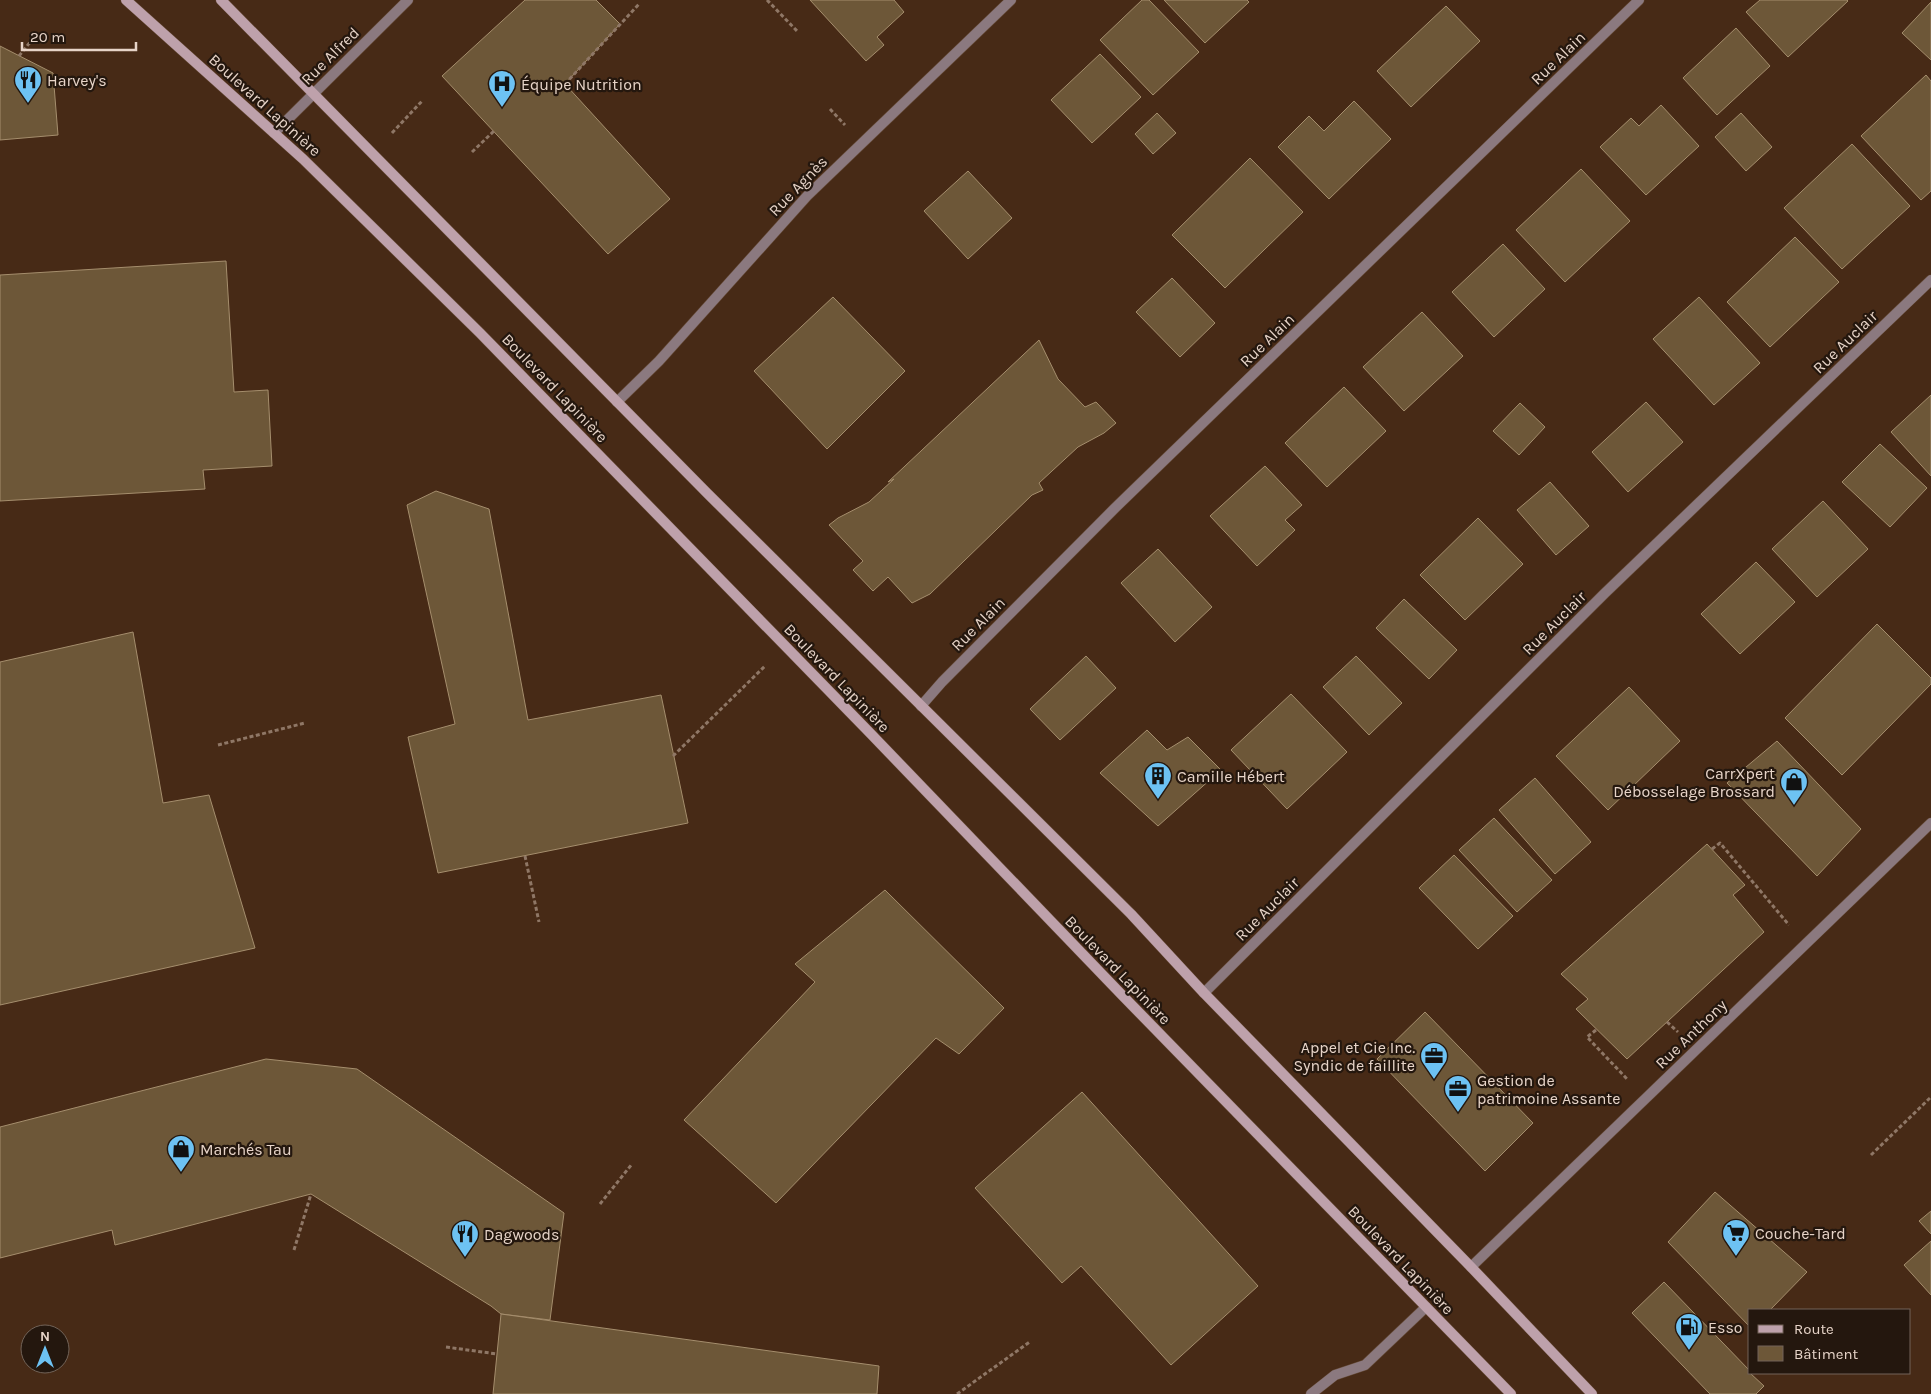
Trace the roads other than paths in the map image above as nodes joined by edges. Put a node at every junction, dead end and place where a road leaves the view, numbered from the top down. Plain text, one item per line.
1 (126, 0) edge
2 (221, 0) edge
3 (408, 0) edge
4 (1011, 0) edge
5 (1639, 0) edge
6 (314, 94) junction
7 (274, 133) junction
8 (1931, 280) edge
9 (617, 402) junction
10 (921, 706) junction
11 (1931, 823) edge
12 (1204, 993) junction
13 (1471, 1267) junction
14 (1426, 1307) junction
15 (1311, 1394) edge
16 (1511, 1394) edge
17 (1592, 1394) edge

1 - 7 main road, Boulevard Lapinière
2 - 6 main road
3 - 6 street, Rue Alfred
4 - 9 street, Rue Agnès
5 - 10 street, Rue Alain
6 - 7 street, Rue Alfred
6 - 9 main road
7 - 14 main road, Boulevard Lapinière
8 - 12 street, Rue Auclair
9 - 10 main road
10 - 12 main road
11 - 13 street, Rue Anthony
12 - 13 main road
13 - 17 main road
14 - 15 street
14 - 16 main road, Boulevard Lapinière

